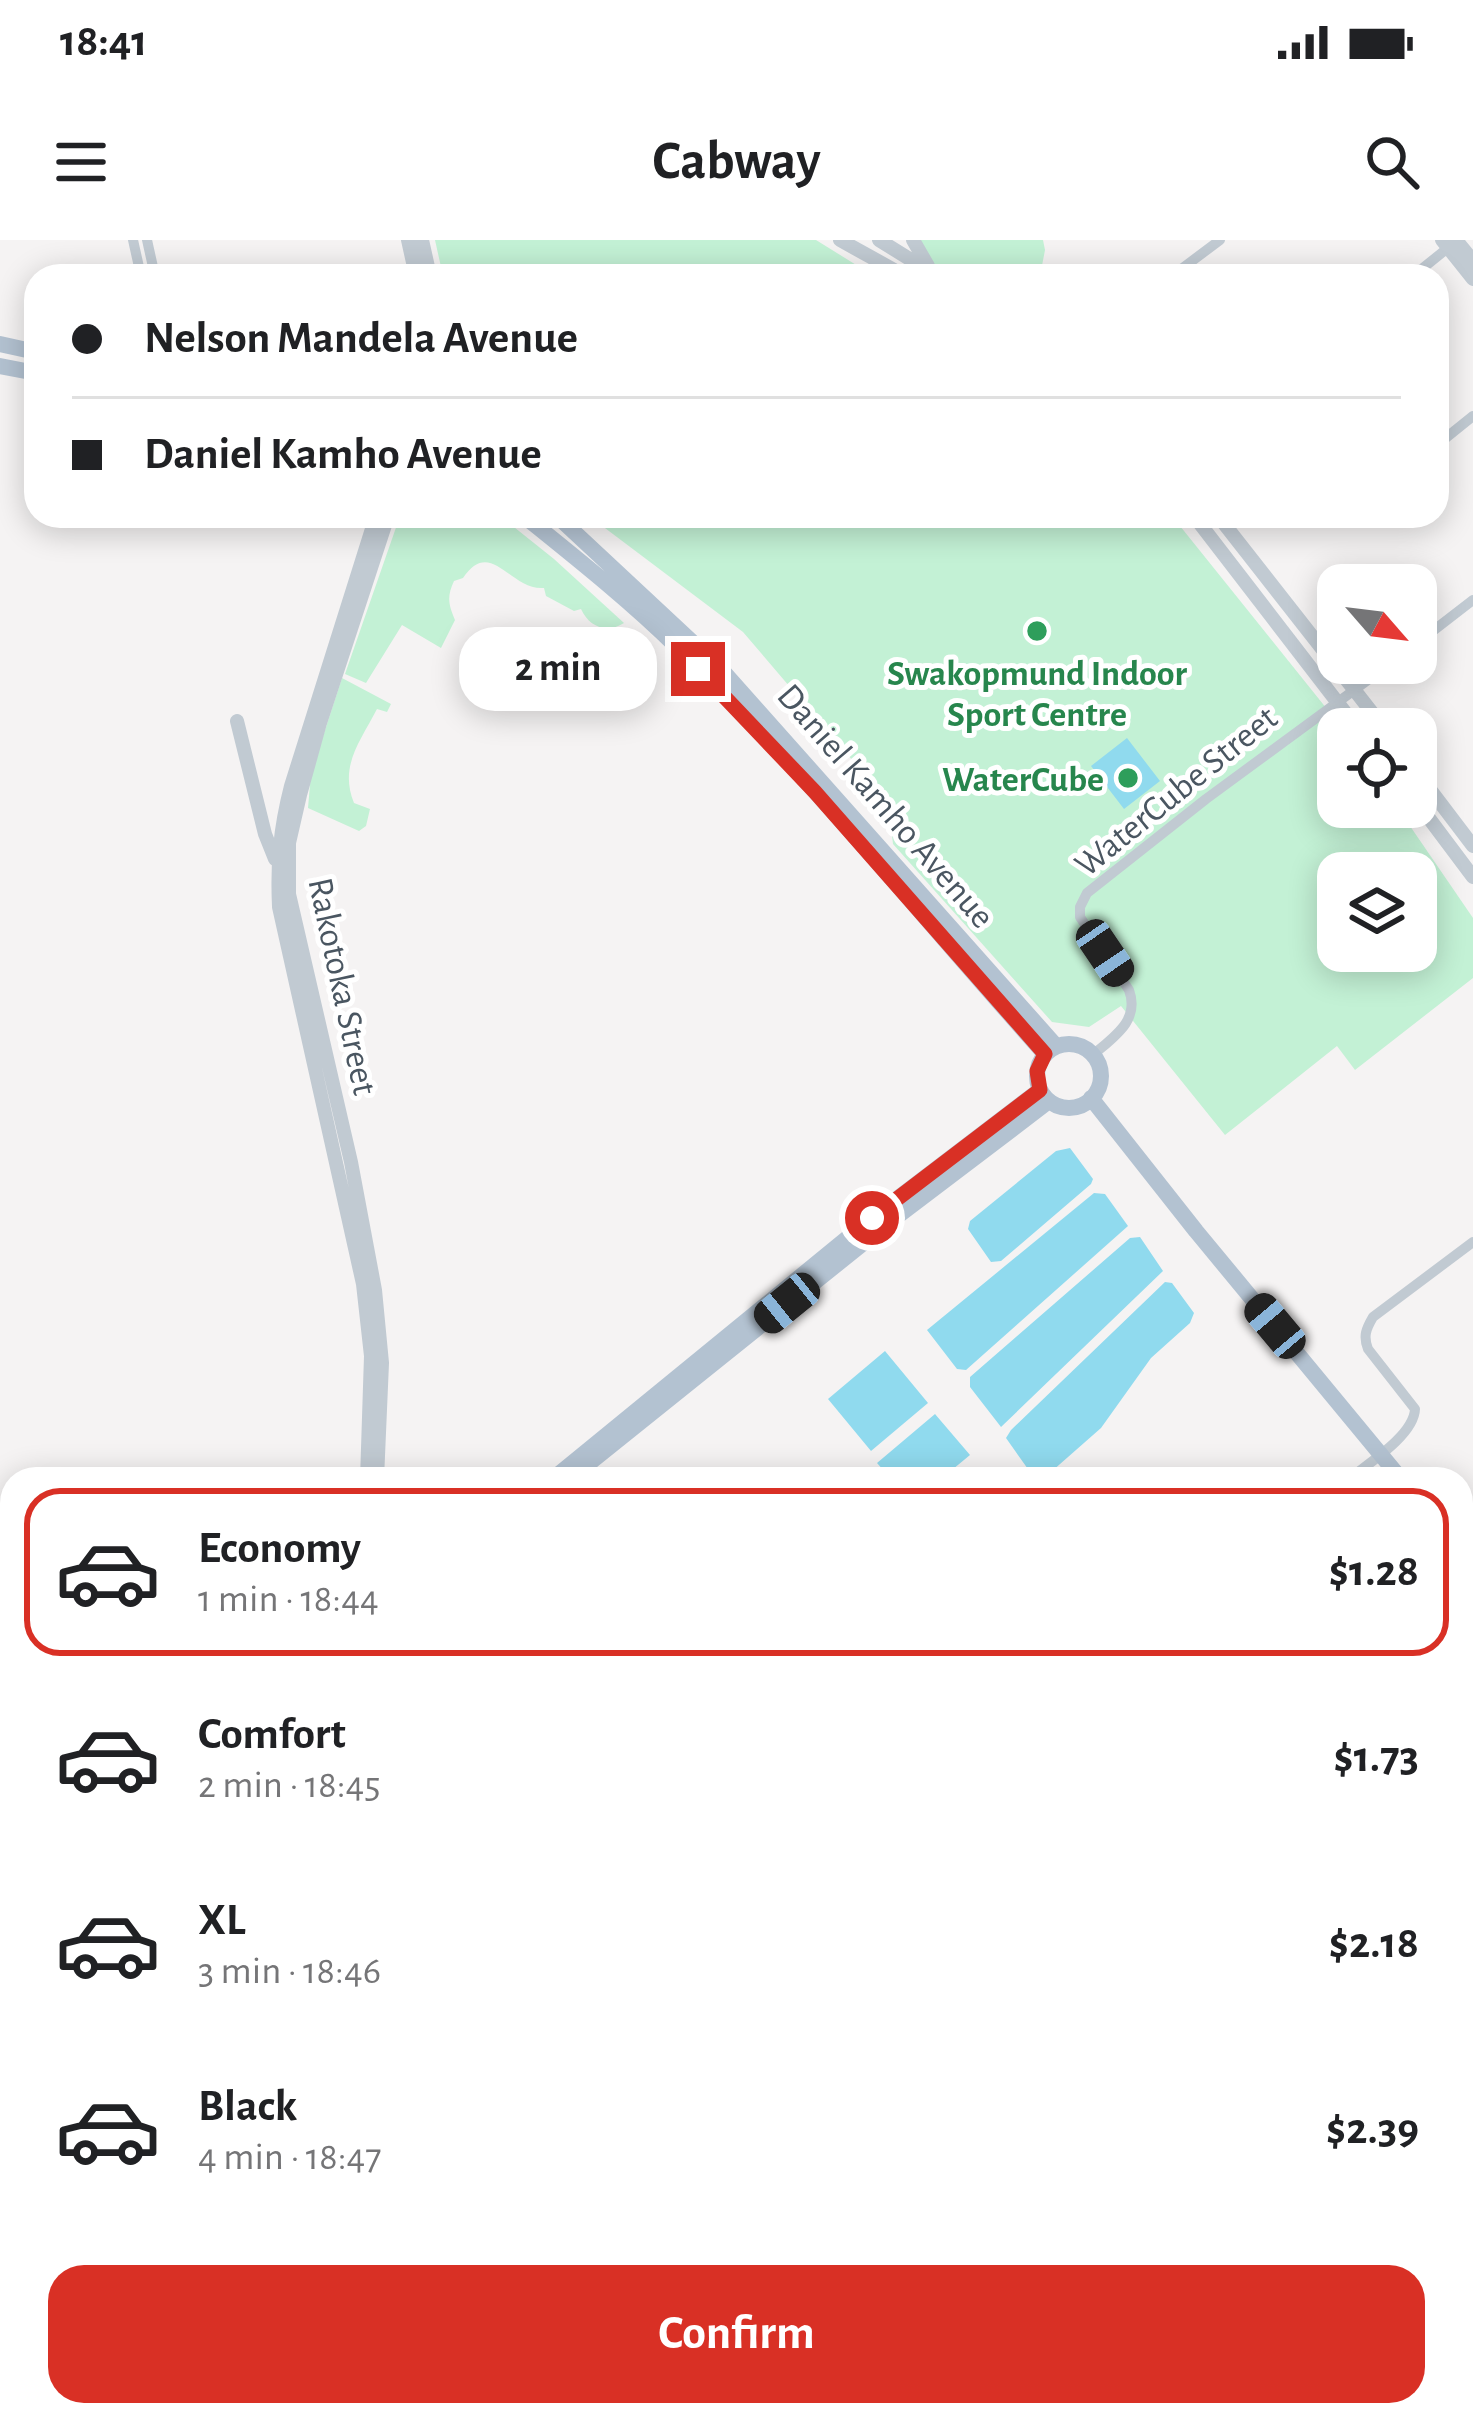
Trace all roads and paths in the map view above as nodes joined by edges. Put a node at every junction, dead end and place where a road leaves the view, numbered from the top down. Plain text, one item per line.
1 (841, 240) edge
2 (1220, 240) edge
3 (888, 242) edge
4 (1451, 242) edge
5 (856, 249) junction
6 (1473, 261) edge
7 (884, 264) edge
8 (920, 264) edge
9 (1188, 264) edge
10 (1426, 264) edge
11 (1473, 279) edge
12 (1473, 416) edge
13 (1449, 435) edge
14 (372, 528) edge
15 (384, 528) edge
16 (539, 528) edge
17 (570, 528) edge
18 (1203, 528) edge
19 (1227, 528) edge
20 (1473, 600) edge
21 (1437, 628) edge
22 (1363, 684) edge
23 (1355, 690) junction
24 (1337, 702) junction
25 (1342, 708) edge
26 (1369, 708) edge
27 (237, 721) dead end
28 (1437, 799) edge
29 (1436, 828) edge
30 (1473, 846) edge
31 (277, 864) junction
32 (1473, 877) edge
33 (1050, 1050) junction
34 (1094, 1054) junction
35 (1045, 1096) junction
36 (1091, 1099) junction
37 (1473, 1242) edge
38 (1381, 1453) junction
39 (367, 1467) edge
40 (378, 1467) edge
41 (568, 1467) edge
42 (585, 1467) edge
43 (1364, 1467) edge
44 (1392, 1467) edge

1 - 5 street
2 - 9 street
3 - 5 street
3 - 8 street
4 - 6 street
4 - 10 street
4 - 11 street
5 - 7 street
12 - 13 street
14 - 31 street, Rakotoka Street
15 - 40 street, Rakotoka Street
16 - 33 main road, Daniel Kamho Avenue
17 - 33 main road, Daniel Kamho Avenue
18 - 24 street
19 - 23 street
20 - 21 street
22 - 23 street
23 - 24 street
23 - 26 street
24 - 25 street
24 - 34 street, WaterCube Street
27 - 31 street
28 - 30 street
29 - 32 street
31 - 39 street, Rakotoka Street
33 - 34 main road
33 - 35 main road
34 - 36 main road
35 - 36 main road
35 - 41 main road
35 - 42 main road
36 - 38 main road
37 - 38 street
38 - 43 street
38 - 44 main road

